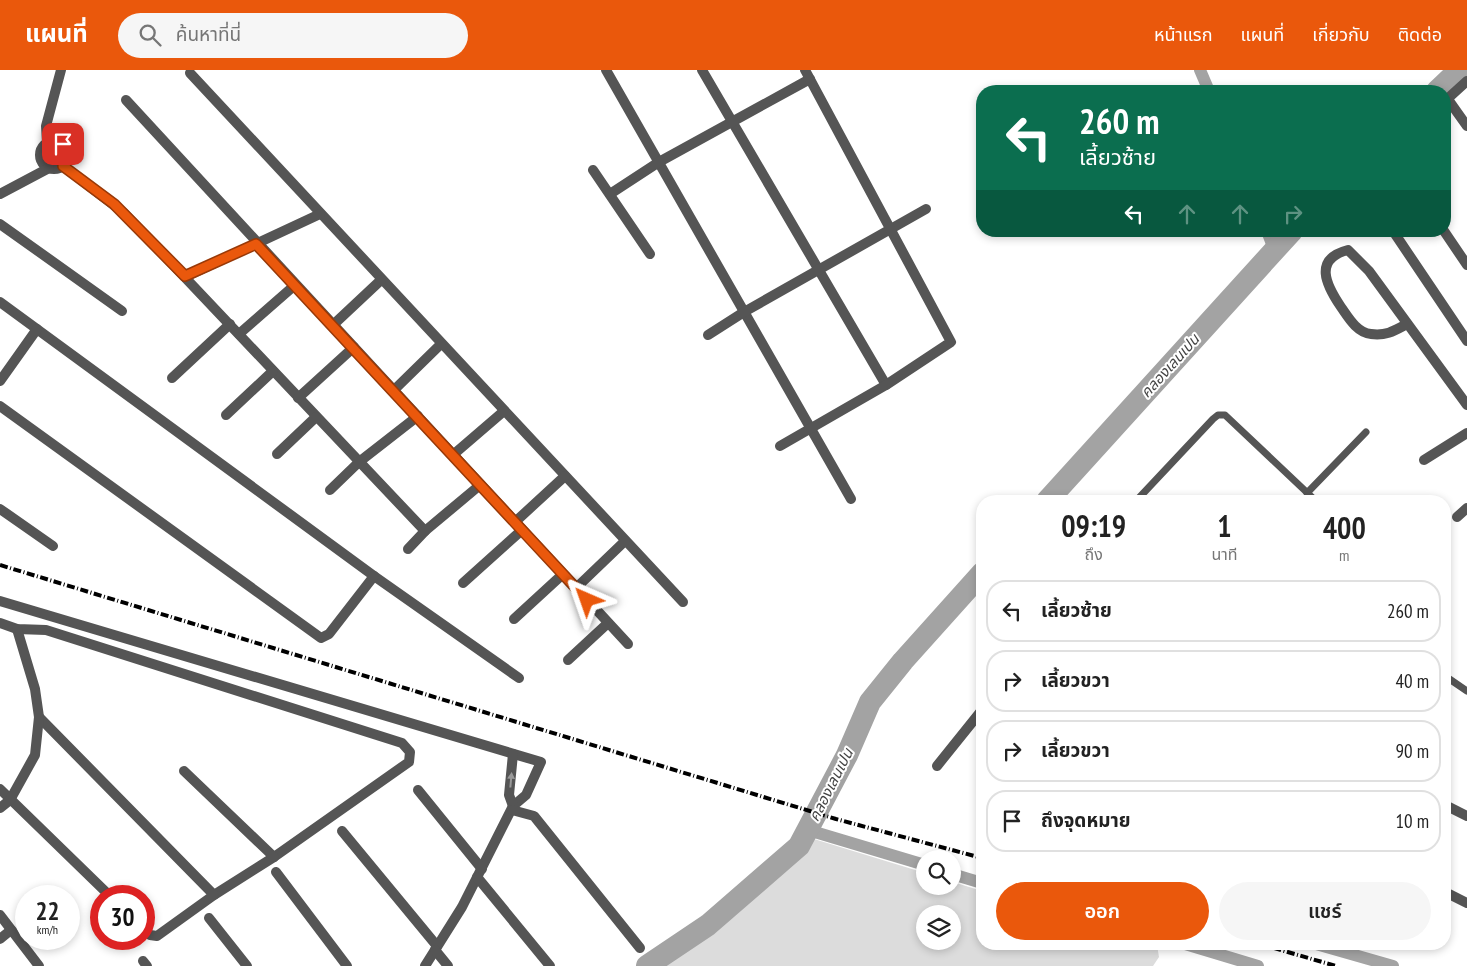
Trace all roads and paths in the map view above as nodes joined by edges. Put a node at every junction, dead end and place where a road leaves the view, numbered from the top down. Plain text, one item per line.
1 (61, 70) edge
2 (606, 70) edge
3 (702, 70) edge
4 (190, 73) dead end
5 (808, 74) edge
6 (1467, 81) edge
7 (1451, 95) edge
8 (126, 100) dead end
9 (1451, 105) edge
10 (732, 121) junction
11 (1467, 126) edge
12 (47, 143) junction
13 (659, 162) junction
14 (63, 166) junction
15 (49, 168) junction
16 (593, 170) dead end
17 (0, 194) edge
18 (610, 194) junction
19 (926, 209) dead end
20 (320, 214) junction
21 (0, 224) edge
22 (891, 228) junction
23 (1397, 237) edge
24 (1448, 237) edge
25 (256, 244) junction
26 (650, 254) dead end
27 (1467, 265) edge
28 (818, 269) junction
29 (185, 276) junction
30 (381, 280) junction
31 (295, 285) junction
32 (0, 302) edge
33 (122, 311) dead end
34 (744, 312) junction
35 (230, 324) junction
36 (1407, 324) junction
37 (333, 325) junction
38 (38, 329) junction
39 (239, 334) junction
40 (708, 335) dead end
41 (1467, 342) edge
42 (441, 344) junction
43 (354, 347) junction
44 (273, 371) junction
45 (172, 378) dead end
46 (0, 381) edge
47 (886, 385) junction
48 (394, 390) junction
49 (298, 398) junction
50 (1467, 405) edge
51 (0, 406) edge
52 (504, 411) junction
53 (226, 415) dead end
54 (418, 416) junction
55 (316, 417) junction
56 (810, 428) junction
57 (1366, 432) dead end
58 (1467, 433) edge
59 (780, 446) dead end
60 (277, 454) dead end
61 (454, 454) junction
62 (1424, 460) dead end
63 (360, 462) junction
64 (565, 476) junction
65 (480, 485) junction
66 (330, 490) dead end
67 (1307, 492) junction
68 (1142, 495) edge
69 (1310, 495) edge
70 (851, 500) dead end
71 (1467, 508) edge
72 (0, 510) edge
73 (1457, 517) dead end
74 (518, 526) junction
75 (425, 531) junction
76 (625, 541) junction
77 (53, 546) dead end
78 (408, 549) dead end
79 (563, 574) junction
80 (374, 576) junction
81 (463, 583) dead end
82 (576, 588) junction
83 (0, 601) edge
84 (683, 602) dead end
85 (514, 619) dead end
86 (0, 623) edge
87 (608, 623) junction
88 (17, 629) junction
89 (628, 644) dead end
90 (568, 660) dead end
91 (519, 678) dead end
92 (1451, 680) edge
93 (1467, 691) edge
94 (39, 717) junction
95 (976, 717) edge
96 (513, 754) junction
97 (937, 766) dead end
98 (184, 771) dead end
99 (0, 789) edge
100 (418, 790) dead end
101 (10, 800) junction
102 (0, 808) edge
103 (512, 808) junction
104 (1451, 808) edge
105 (1467, 816) edge
106 (342, 831) dead end
107 (274, 857) junction
108 (276, 872) dead end
109 (480, 873) junction
110 (99, 885) edge
111 (214, 895) junction
112 (1451, 895) edge
113 (1467, 903) edge
114 (0, 915) edge
115 (210, 918) dead end
116 (12, 930) junction
117 (155, 936) edge
118 (0, 938) edge
119 (436, 948) junction
120 (640, 948) dead end
121 (39, 966) edge
122 (247, 966) edge
123 (347, 966) edge
124 (425, 966) edge
125 (448, 966) edge
126 (550, 966) edge

1 - 12 street
2 - 13 street
3 - 10 street
4 - 20 street
5 - 10 street
5 - 22 street
6 - 7 street
8 - 25 street
9 - 11 street
10 - 13 street
10 - 28 street
12 - 14 street
12 - 15 street
13 - 18 street
13 - 34 street
14 - 15 street
14 - 29 street
15 - 17 street
16 - 18 street
18 - 26 street
19 - 22 street
20 - 25 street
20 - 30 street
21 - 33 street
22 - 28 street
22 - 47 street
23 - 41 street
24 - 27 street
25 - 29 street
25 - 31 street
28 - 34 street
28 - 47 street
29 - 35 street
30 - 37 street
30 - 42 street
31 - 37 street
31 - 39 street
32 - 38 street
34 - 40 street
34 - 56 street
35 - 39 street
35 - 45 street
36 - 36 street
36 - 50 street
37 - 43 street
38 - 46 street
38 - 80 street
39 - 44 street
42 - 48 street
42 - 52 street
43 - 48 street
43 - 49 street
44 - 49 street
44 - 53 street
47 - 56 street
48 - 54 street
49 - 55 street
51 - 80 street
52 - 61 street
52 - 64 street
54 - 61 street
54 - 63 street
55 - 60 street
55 - 63 street
56 - 59 street
56 - 70 street
57 - 67 lane
58 - 62 street
61 - 65 street
63 - 66 street
63 - 75 street
64 - 74 street
64 - 76 street
65 - 74 street
65 - 75 street
67 - 68 lane
67 - 69 lane
71 - 73 street
72 - 77 street
74 - 79 street
74 - 81 street
75 - 78 street
76 - 82 street
76 - 84 street
79 - 82 street
79 - 85 street
80 - 91 street
82 - 87 street
83 - 96 street
86 - 88 street
87 - 89 street
87 - 90 street
88 - 94 street
88 - 107 street
92 - 93 lane
94 - 101 street
94 - 111 street
95 - 97 street
103 -> 96 street
96 - 103 street
98 - 107 street
99 - 101 street
100 - 109 street
101 - 102 street
101 - 110 street
103 - 109 street
103 - 120 street
104 - 105 street
106 - 119 street
107 - 111 street
108 - 123 street
109 - 119 street
109 - 126 street
111 - 117 street
112 - 113 street
114 - 116 street
115 - 122 street
116 - 118 street
116 - 121 street
119 - 124 street
119 - 125 street

